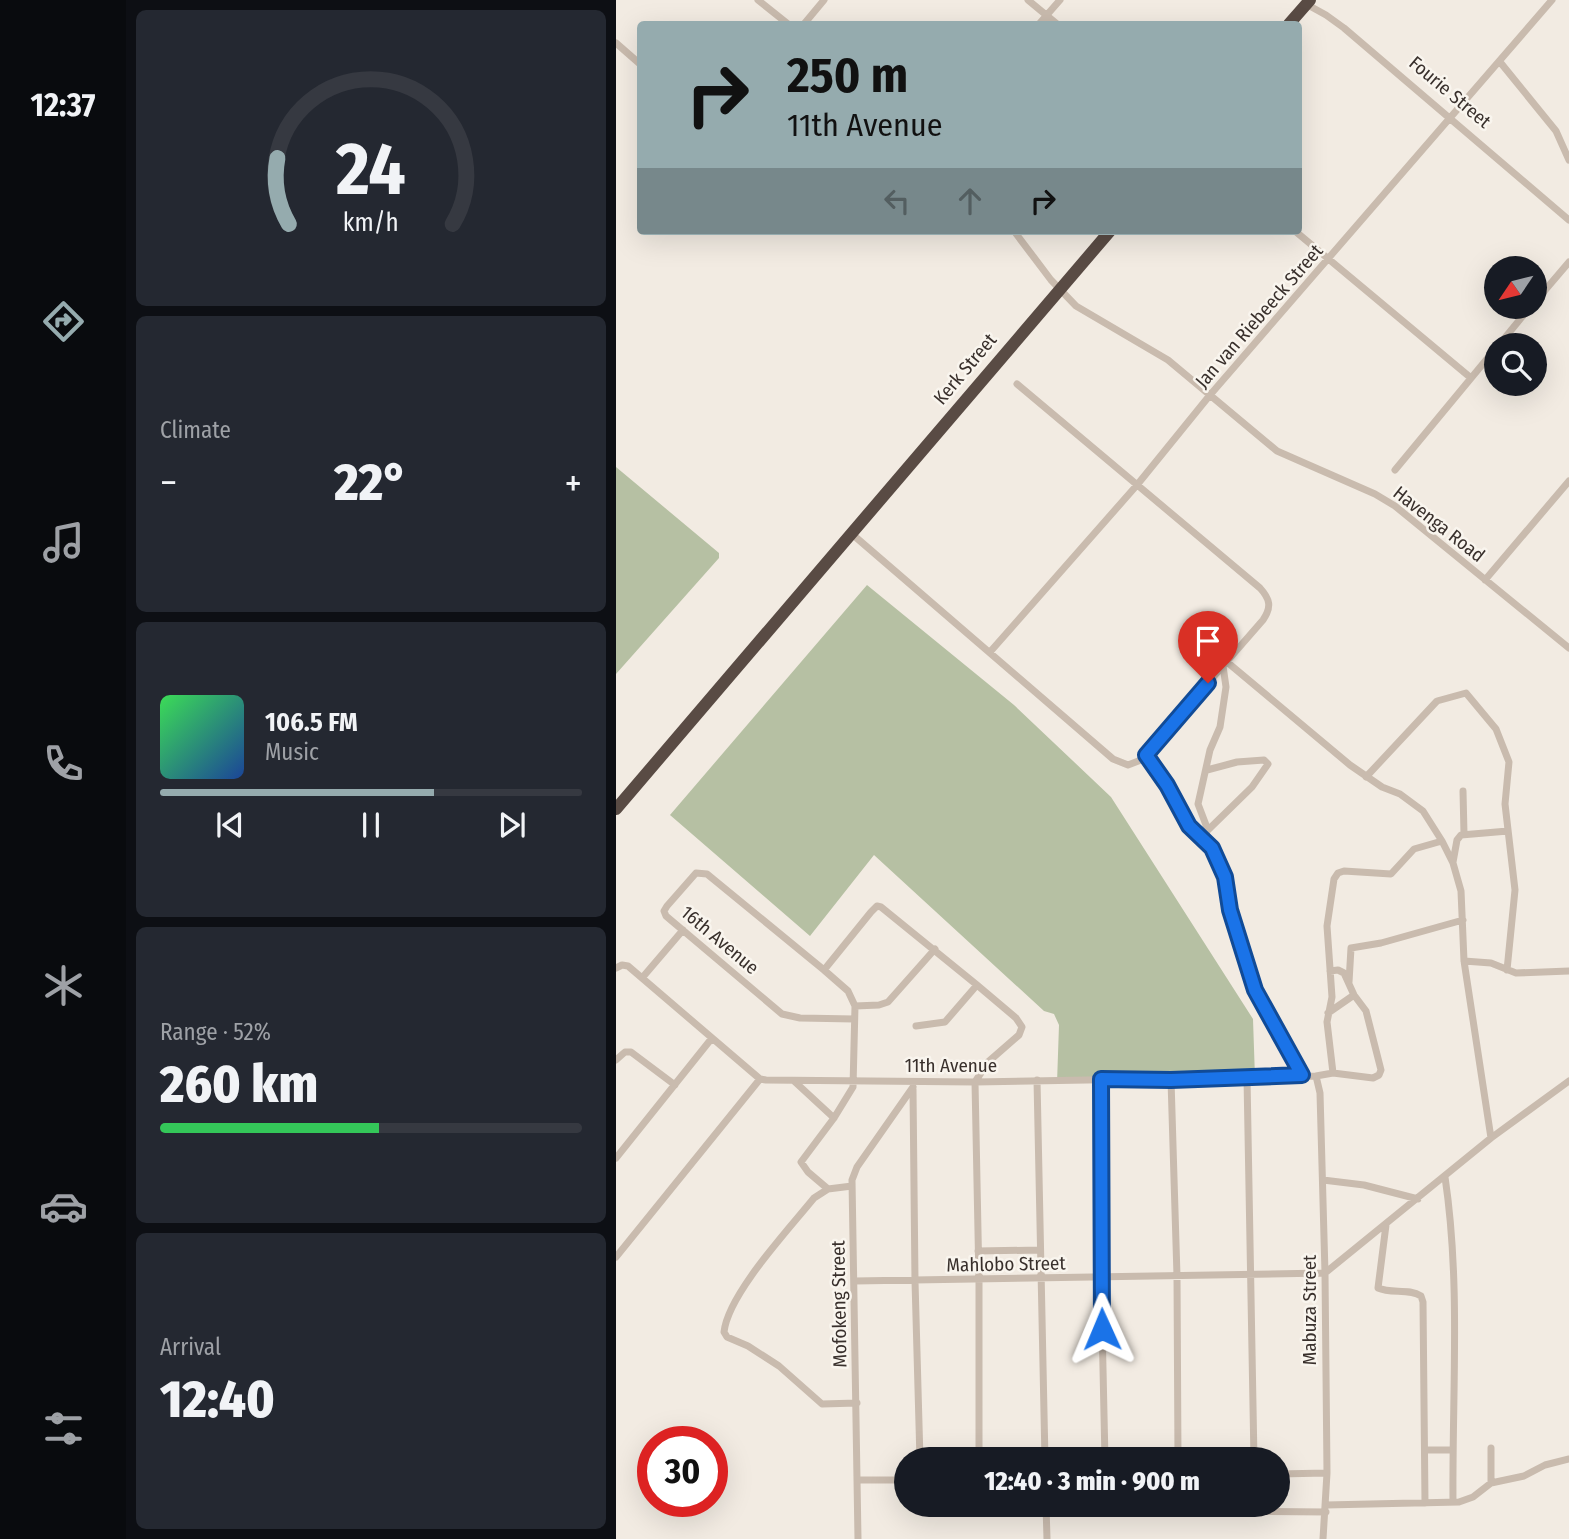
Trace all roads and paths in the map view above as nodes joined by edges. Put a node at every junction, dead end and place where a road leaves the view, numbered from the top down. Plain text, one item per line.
1 (758, 0) edge
2 (824, 0) edge
3 (1028, 0) edge
4 (1060, 0) edge
5 (1552, 0) edge
6 (1306, 1) edge
7 (1046, 16) junction
8 (784, 21) edge
9 (806, 21) edge
10 (1042, 21) edge
11 (1053, 21) edge
12 (1291, 21) edge
13 (616, 43) edge
14 (637, 61) edge
15 (1500, 62) junction
16 (1451, 119) junction
17 (1569, 160) edge
18 (1569, 220) edge
19 (1017, 235) edge
20 (1107, 235) edge
21 (1299, 235) edge
22 (1328, 261) junction
23 (1569, 262) edge
24 (1547, 288) edge
25 (1060, 290) junction
26 (1520, 319) edge
27 (1508, 333) edge
28 (1484, 362) edge
29 (1471, 378) junction
30 (1017, 384) dead end
31 (1210, 395) junction
32 (1395, 470) dead end
33 (1569, 481) edge
34 (1137, 485) junction
35 (852, 534) junction
36 (1485, 580) junction
37 (1569, 648) edge
38 (990, 652) junction
39 (1225, 664) junction
40 (1146, 755) junction
41 (1207, 770) junction
42 (1366, 776) junction
43 (1463, 791) dead end
44 (616, 809) edge
45 (1207, 831) junction
46 (1508, 831) junction
47 (1464, 834) junction
48 (1441, 841) junction
49 (1207, 842) junction
50 (1453, 863) junction
51 (1463, 920) junction
52 (684, 930) junction
53 (935, 948) junction
54 (1464, 961) junction
55 (619, 967) edge
56 (824, 970) junction
57 (1507, 970) junction
58 (1330, 971) junction
59 (1569, 971) edge
60 (642, 978) junction
61 (1349, 983) junction
62 (977, 985) junction
63 (1354, 995) junction
64 (855, 1006) junction
65 (1328, 1013) junction
66 (854, 1018) junction
67 (916, 1026) dead end
68 (712, 1038) junction
69 (616, 1060) edge
70 (1333, 1073) junction
71 (1302, 1075) junction
72 (1247, 1078) junction
73 (760, 1079) junction
74 (1101, 1079) junction
75 (1317, 1079) junction
76 (1037, 1080) junction
77 (1171, 1080) junction
78 (794, 1081) junction
79 (854, 1081) junction
80 (1569, 1081) edge
81 (975, 1082) junction
82 (675, 1084) junction
83 (913, 1084) junction
84 (834, 1118) junction
85 (1491, 1138) junction
86 (616, 1158) edge
87 (1445, 1177) junction
88 (1323, 1180) junction
89 (852, 1186) junction
90 (828, 1189) junction
91 (1418, 1199) junction
92 (1386, 1225) junction
93 (1040, 1250) junction
94 (978, 1251) junction
95 (616, 1257) edge
96 (1325, 1273) junction
97 (1250, 1275) junction
98 (1177, 1276) junction
99 (1101, 1277) junction
100 (1041, 1279) junction
101 (915, 1281) junction
102 (979, 1281) junction
103 (855, 1282) junction
104 (857, 1402) junction
105 (920, 1447) edge
106 (979, 1447) edge
107 (1045, 1447) edge
108 (1105, 1447) edge
109 (1178, 1447) edge
110 (1254, 1447) edge
111 (1491, 1448) dead end
112 (1425, 1450) junction
113 (1453, 1450) junction
114 (1569, 1460) edge
115 (1327, 1473) junction
116 (1290, 1474) edge
117 (858, 1480) junction
118 (894, 1480) edge
119 (1490, 1483) junction
120 (1454, 1502) junction
121 (1424, 1503) junction
122 (1290, 1508) edge
123 (1326, 1508) junction
124 (1046, 1517) edge
125 (859, 1539) edge
126 (1047, 1539) edge
127 (1323, 1539) edge

1 - 8 street
2 - 9 street
3 - 7 street
4 - 7 street
5 - 15 street, Jan van Riebeeck Street
6 - 12 highway
6 - 16 street, Fourie Street
7 - 10 street
7 - 11 street
13 - 14 street
15 - 16 street, Jan van Riebeeck Street
15 - 17 street
16 - 18 street, Fourie Street
16 - 22 street, Jan van Riebeeck Street
19 - 25 street, Havenga Road
20 - 25 highway, Kerk Street
21 - 22 street
22 - 29 street
22 - 31 street, Jan van Riebeeck Street
23 - 24 street
25 - 31 street, Havenga Road
25 - 35 highway, Kerk Street
26 - 27 street
28 - 29 street
29 - 32 street
30 - 34 street
31 - 34 street, Jan van Riebeeck Street
31 - 36 street, Havenga Road
33 - 36 street
34 - 38 street, Jan van Riebeeck Street
34 - 39 street
35 - 38 street
35 - 44 highway, Kerk Street
36 - 37 street, Havenga Road
38 - 40 street
39 - 40 street
39 - 41 street
39 - 42 street
40 - 49 street
41 - 45 street
41 - 45 street
42 - 46 street
42 - 48 street
43 - 47 street
45 - 49 street
46 - 47 street
46 - 57 street
47 - 50 street
48 - 50 street
48 - 58 street
49 - 71 street
50 - 51 street
51 - 54 street
51 - 61 street
52 - 56 street, 16th Avenue
52 - 60 street
52 - 66 street, 16th Avenue
53 - 56 street
53 - 62 street
53 - 64 street
54 - 57 street
54 - 85 street
55 - 60 street
56 - 64 street, 16th Avenue
57 - 59 street
58 - 61 street
58 - 65 street
60 - 68 street
61 - 63 street
62 - 67 street
62 - 81 street
63 - 65 street
63 - 70 street, 11th Avenue
64 - 66 street
65 - 70 street
66 - 79 street
68 - 73 street
68 - 82 street
69 - 82 street
70 - 75 street, 11th Avenue
71 - 72 street, 11th Avenue
71 - 75 street, 11th Avenue
72 - 77 street, 11th Avenue
72 - 97 street
73 - 78 street, 11th Avenue
73 - 95 street
74 - 76 street, 11th Avenue
74 - 77 street, 11th Avenue
74 - 99 street
75 - 88 street, Mabuza Street
76 - 81 street, 11th Avenue
76 - 93 street
77 - 98 street
78 - 79 street, 11th Avenue
78 - 84 street
79 - 83 street, 11th Avenue
79 - 84 street
80 - 85 street
81 - 83 street, 11th Avenue
81 - 94 street
82 - 86 street
83 - 89 street, Mofokeng Street
83 - 101 street
84 - 90 street
85 - 87 street
87 - 91 street
87 - 113 street
88 - 91 street
88 - 96 street, Mabuza Street
89 - 90 street
89 - 103 street, Mofokeng Street
90 - 104 street
91 - 92 street
92 - 96 street
92 - 112 street
93 - 94 street
93 - 100 street
94 - 102 street
96 - 97 street, Mahlobo Street
96 - 115 street, Mabuza Street
97 - 98 street, Mahlobo Street
97 - 110 street
98 - 99 street, Mahlobo Street
98 - 109 street
99 - 100 street, Mahlobo Street
99 - 108 street
100 - 102 street, Mahlobo Street
100 - 107 street
101 - 102 street, Mahlobo Street
101 - 103 street, Mahlobo Street
101 - 105 street
102 - 106 street
103 - 104 street, Mofokeng Street
104 - 117 street, Mofokeng Street
111 - 119 street
112 - 113 street
112 - 121 street
113 - 120 street
114 - 119 street
115 - 116 street
115 - 123 street, Mabuza Street
117 - 118 street
117 - 125 street, Mofokeng Street
119 - 120 street
120 - 121 street
121 - 123 street
122 - 123 street
123 - 127 street, Mabuza Street
124 - 126 street

